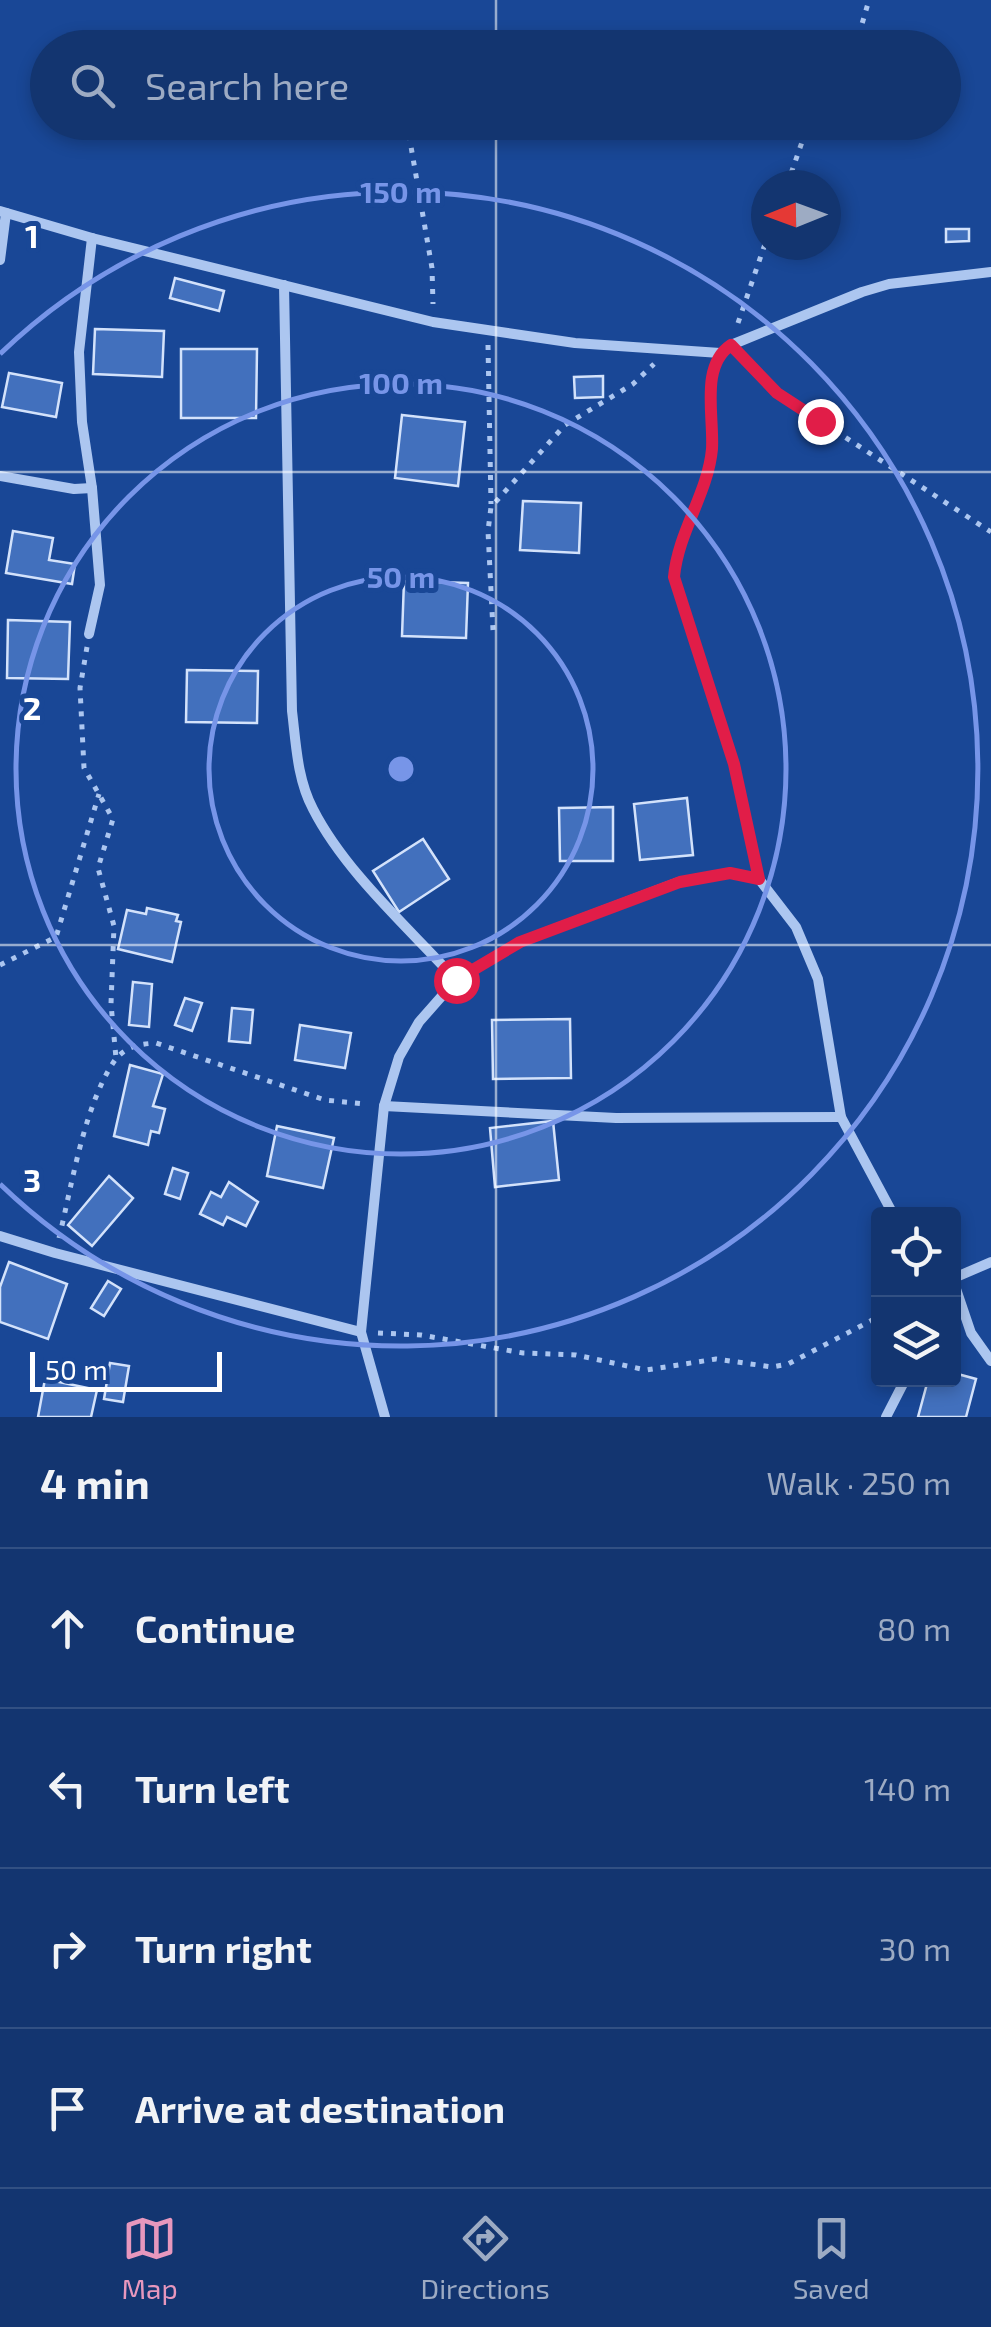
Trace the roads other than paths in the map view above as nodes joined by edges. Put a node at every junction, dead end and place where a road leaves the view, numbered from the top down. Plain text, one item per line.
1 (3, 212) edge
2 (92, 238) junction
3 (0, 260) edge
4 (991, 272) edge
5 (284, 285) junction
6 (720, 353) junction
7 (0, 476) edge
8 (92, 488) junction
9 (89, 634) road end
10 (759, 879) junction
11 (456, 980) junction
12 (384, 1106) junction
13 (840, 1117) junction
14 (889, 1207) edge
15 (0, 1236) edge
16 (991, 1262) edge
17 (961, 1277) edge
18 (960, 1297) edge
19 (360, 1332) junction
20 (991, 1361) edge
21 (901, 1387) edge
22 (385, 1417) edge
23 (886, 1417) edge

1 - 2 street
1 - 3 street
2 - 5 street
2 - 8 street
4 - 6 street
5 - 6 street
5 - 11 street
6 - 10 street
7 - 8 street
8 - 9 street
10 - 11 street
10 - 13 street
11 - 12 street
12 - 13 street
12 - 19 street
13 - 14 street
15 - 19 street
16 - 17 street
18 - 20 street
19 - 22 street
21 - 23 street

